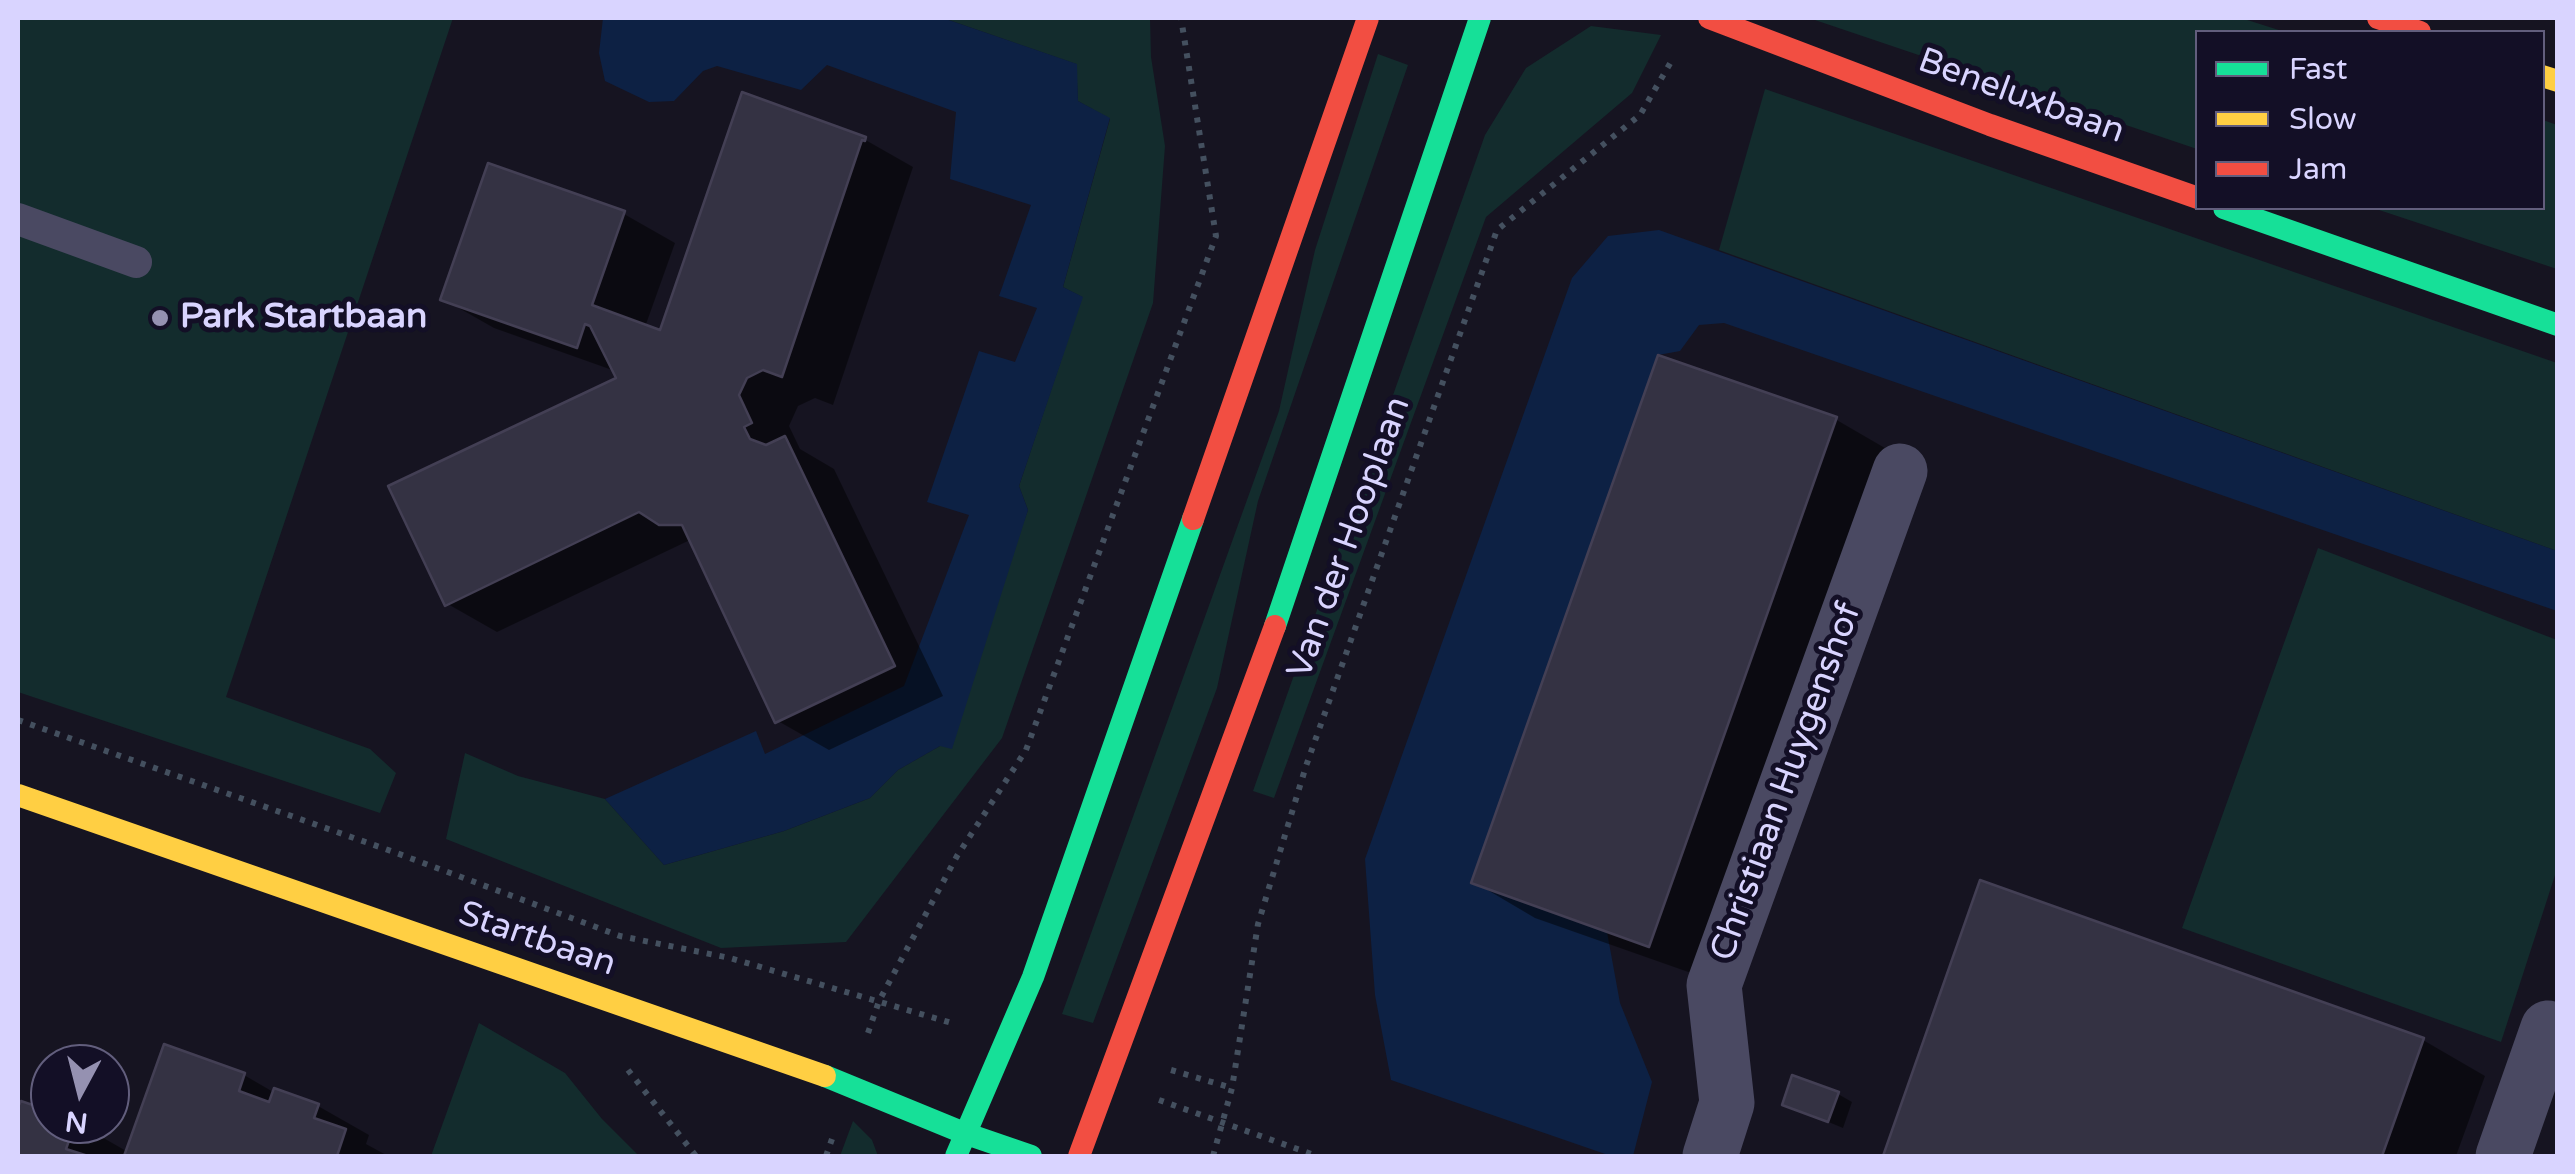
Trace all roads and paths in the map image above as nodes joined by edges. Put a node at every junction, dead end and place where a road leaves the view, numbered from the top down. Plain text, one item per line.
1 (1181, 18) edge
2 (1368, 18) edge
3 (1480, 18) edge
4 (1709, 18) edge
5 (2378, 18) edge
6 (2414, 30) edge
7 (1678, 47) dead end
8 (2195, 197) edge
9 (2230, 210) edge
10 (18, 219) edge
11 (136, 262) dead end
12 (2558, 325) edge
13 (1900, 471) dead end
14 (18, 720) edge
15 (18, 796) edge
16 (879, 1001) junction
17 (2558, 1031) edge
18 (1169, 1069) dead end
19 (850, 1085) junction
20 (1232, 1088) junction
21 (964, 1133) junction
22 (826, 1156) edge
23 (956, 1156) edge
24 (1031, 1156) edge
25 (1079, 1156) edge
26 (1213, 1156) edge
27 (1710, 1156) edge
28 (2503, 1156) edge

1 - 16 path
2 - 21 street
3 - 25 street, Van der Hooplaan
4 - 8 street, Beneluxbaan
5 - 6 street
7 - 20 path, Van der Hooplaan
9 - 12 street
10 - 11 lane
13 - 27 street, Christiaan Huygenshof
14 - 16 path, Startbaan
15 - 19 street, Startbaan
16 - 19 path
17 - 28 street
18 - 20 path
19 - 21 street, Startbaan
19 - 22 path
20 - 26 path, Van der Hooplaan
21 - 23 street
21 - 24 street, Startbaan

